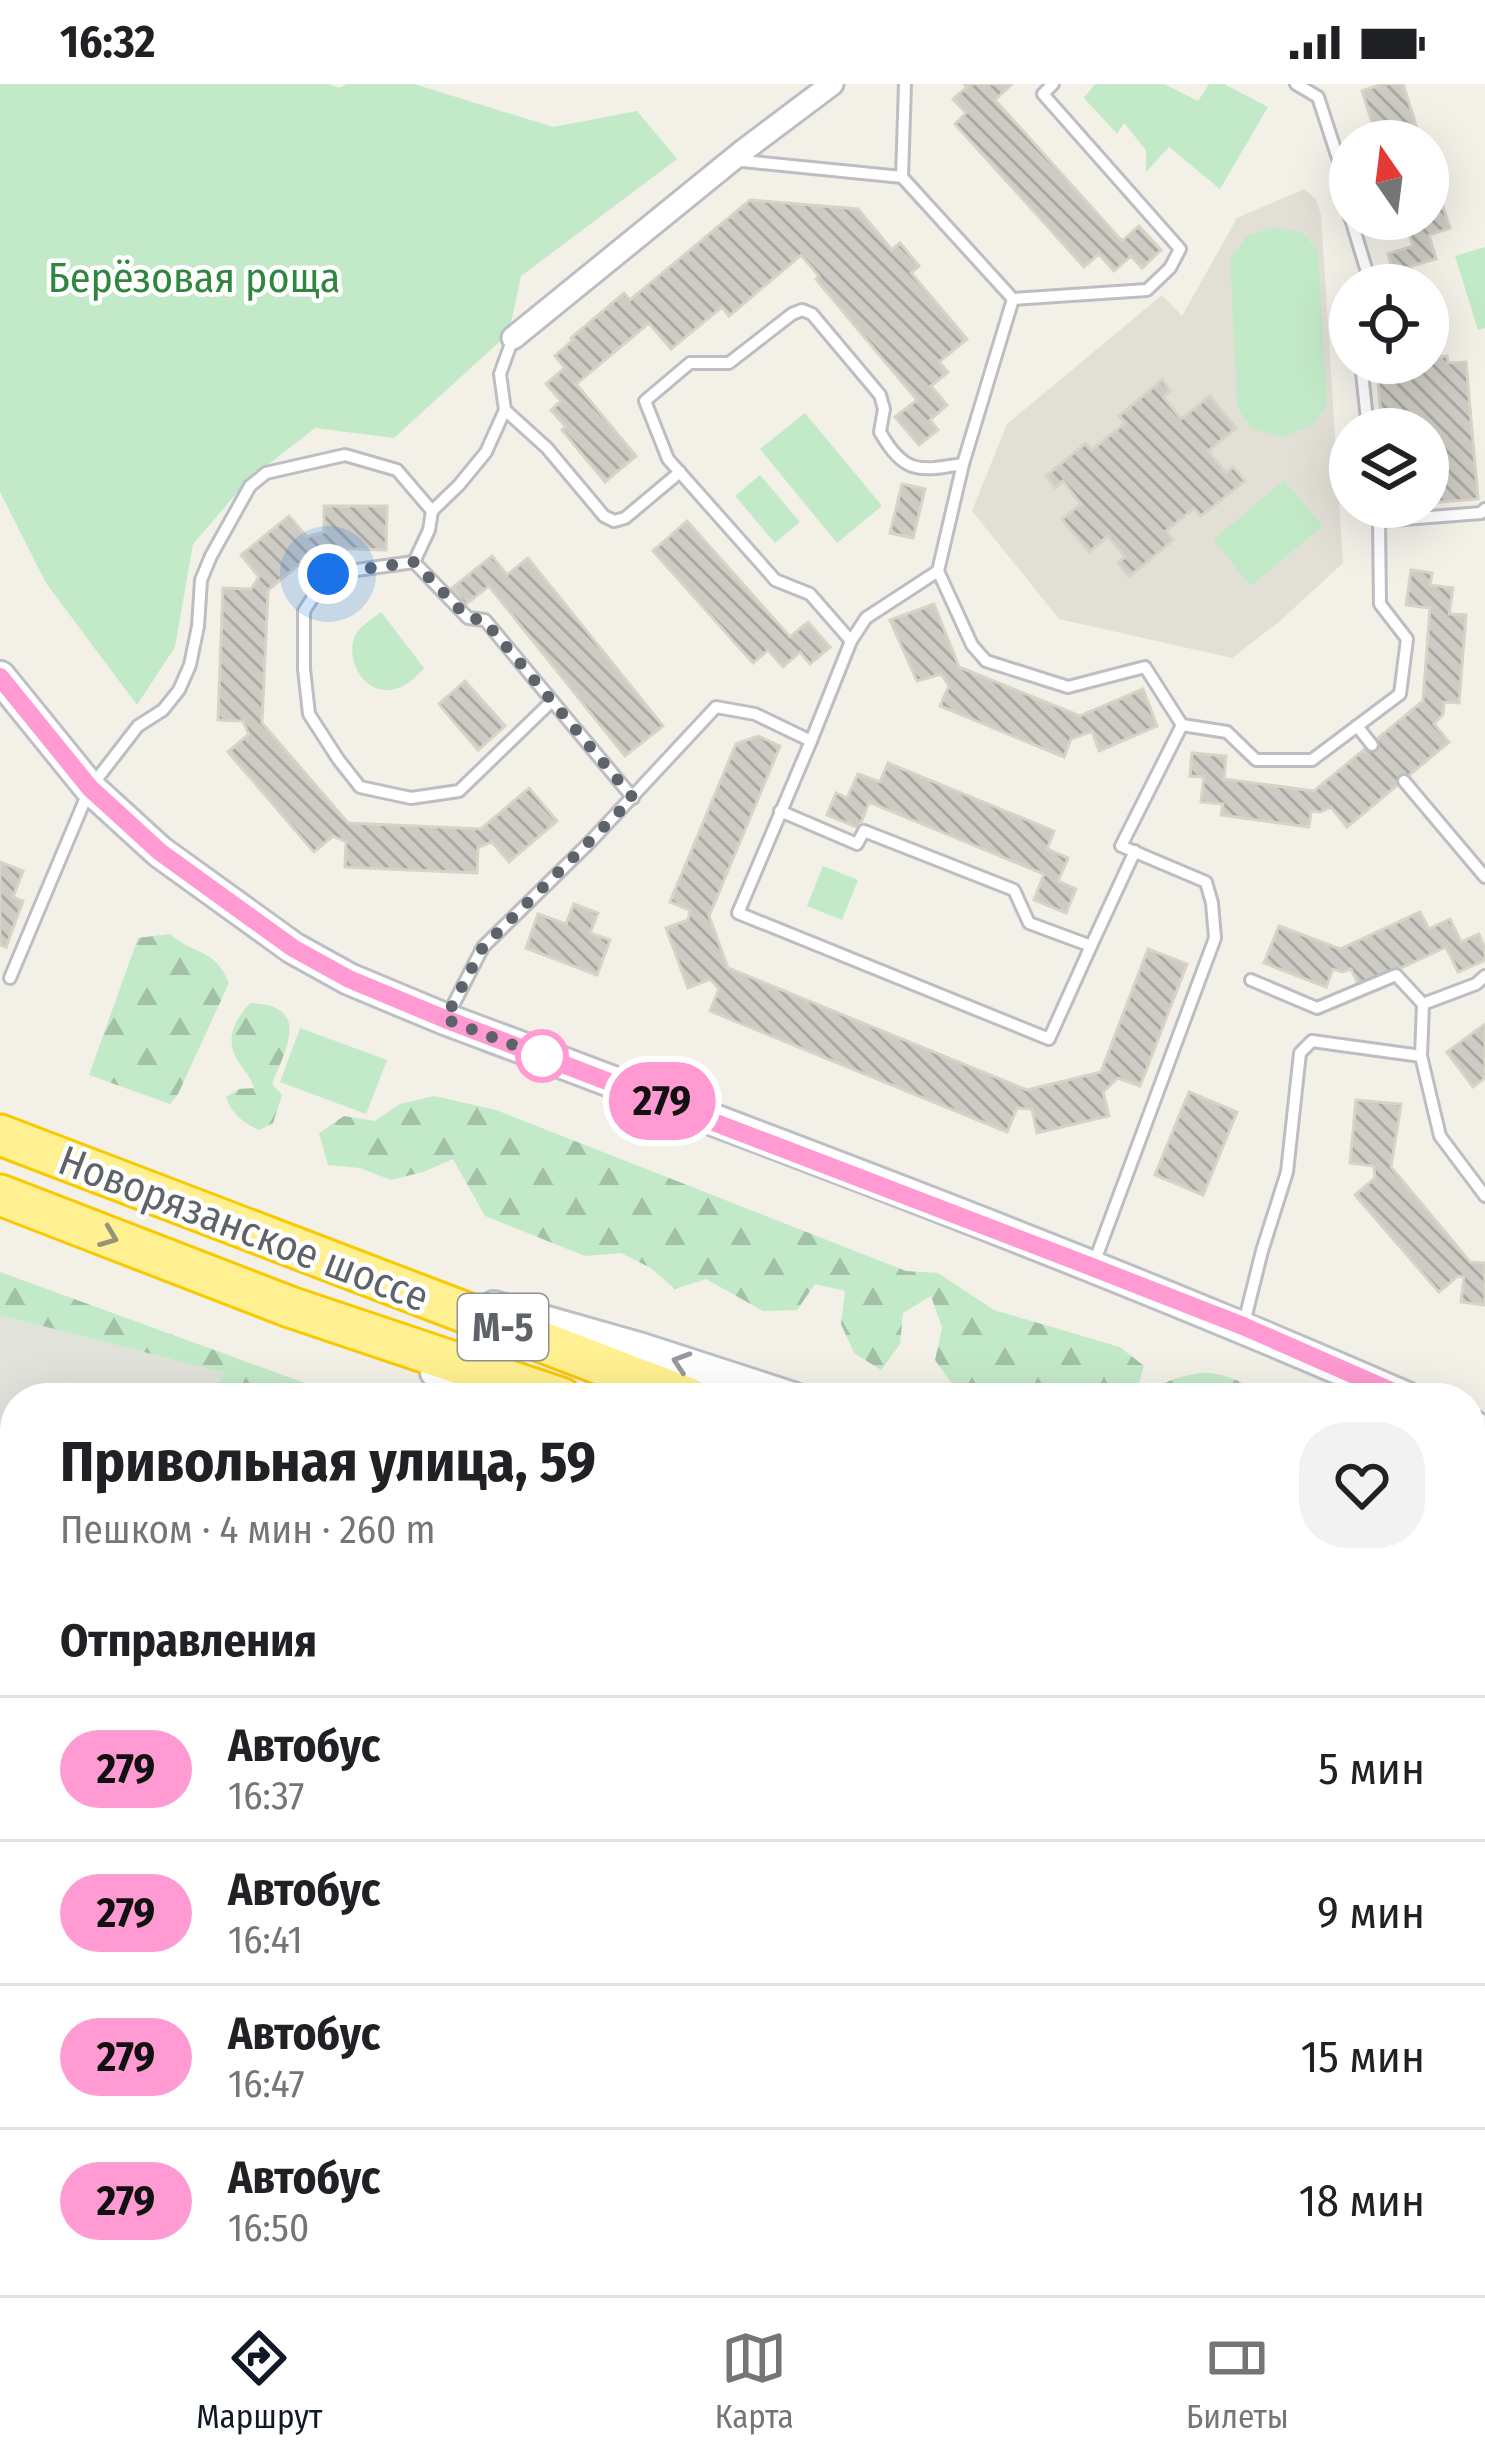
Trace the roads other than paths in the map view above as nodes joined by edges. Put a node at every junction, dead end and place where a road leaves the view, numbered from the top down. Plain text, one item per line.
1 (832, 84) edge
2 (905, 84) edge
3 (1053, 84) edge
4 (1296, 84) edge
5 (1329, 131) edge
6 (734, 160) junction
7 (902, 177) junction
8 (1013, 298) junction
9 (513, 338) joint
10 (505, 410) junction
11 (963, 464) junction
12 (680, 472) junction
13 (1485, 509) edge
14 (432, 511) junction
15 (1449, 515) edge
16 (1378, 528) edge
17 (414, 562) junction
18 (938, 572) junction
19 (850, 641) junction
20 (0, 677) edge
21 (551, 702) junction
22 (1182, 725) junction
23 (1357, 726) junction
24 (811, 741) junction
25 (1372, 745) dead end
26 (1404, 781) dead end
27 (90, 788) junction
28 (633, 798) junction
29 (780, 812) junction
30 (1135, 851) junction
31 (1485, 877) edge
32 (1091, 946) junction
33 (1485, 976) edge
34 (10, 978) dead end
35 (1251, 980) dead end
36 (1423, 1004) junction
37 (445, 1019) junction
38 (1420, 1057) junction
39 (0, 1135) edge
40 (0, 1195) edge
41 (1485, 1196) edge
42 (317, 1256) junction
43 (1092, 1267) junction
44 (310, 1314) junction
45 (1243, 1326) junction
46 (460, 1383) edge
47 (516, 1383) edge
48 (650, 1383) edge
49 (747, 1383) edge
50 (1373, 1383) edge

1 - 6 street
2 - 7 lane
3 - 8 lane
4 - 5 lane
6 - 7 lane
6 - 9 street
7 - 8 lane
8 - 11 lane
9 - 10 lane
10 - 12 lane
10 - 14 lane
11 - 12 lane
11 - 18 lane
12 - 19 lane
13 - 15 lane
14 - 17 lane
14 - 27 lane
16 - 23 lane
17 - 21 lane
17 - 21 lane
18 - 19 lane
18 - 22 lane
19 - 24 lane
20 - 27 main road
21 - 28 lane
22 - 23 lane
22 - 30 lane
23 - 25 lane
24 - 28 lane
24 - 29 lane
26 - 31 lane
27 - 34 lane
27 - 37 main road
28 - 37 lane
29 - 32 lane
29 - 32 lane
30 - 32 lane
30 - 43 lane
33 - 36 lane
35 - 36 lane
36 - 38 lane
37 - 43 main road
38 - 41 lane
38 - 45 lane
39 - 42 highway, Новорязанское шоссе / М-5
40 -> 44 highway, Новорязанское шоссе / М-5
42 - 48 highway, Новорязанское шоссе / М-5
49 -> 42 main road
43 - 45 main road
44 - 46 main road
44 - 47 highway, Новорязанское шоссе / М-5
45 - 50 main road

